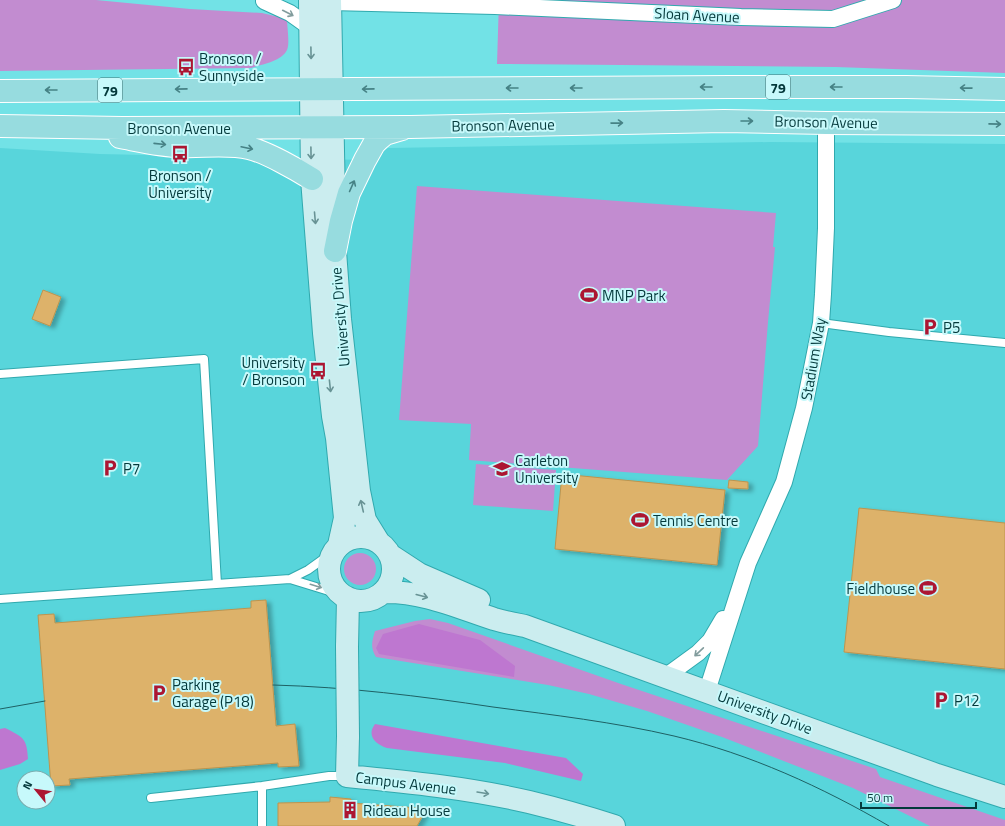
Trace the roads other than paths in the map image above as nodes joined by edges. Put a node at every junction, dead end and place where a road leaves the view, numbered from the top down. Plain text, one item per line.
1 (262, 0) edge
2 (894, 0) edge
3 (323, 1) edge
4 (425, 2) edge
5 (495, 3) edge
6 (311, 28) junction
7 (322, 89) junction
8 (1005, 89) edge
9 (0, 90) edge
10 (826, 123) junction
11 (1005, 124) edge
12 (0, 126) edge
13 (311, 126) junction
14 (332, 126) junction
15 (66, 127) junction
16 (410, 127) junction
17 (312, 179) junction
18 (335, 251) junction
19 (821, 322) junction
20 (1005, 344) edge
21 (0, 374) edge
22 (336, 548) junction
23 (384, 548) junction
24 (290, 579) junction
25 (217, 584) junction
26 (740, 584) junction
27 (383, 592) junction
28 (345, 597) junction
29 (0, 599) edge
30 (525, 626) junction
31 (665, 677) junction
32 (707, 691) junction
33 (347, 776) junction
34 (262, 786) junction
35 (1005, 797) edge
36 (151, 798) dead end
37 (262, 826) edge
38 (614, 826) edge

1 -> 6 street
2 - 5 street, Sloan Avenue
3 - 4 street, Sloan Avenue
3 - 6 street
3 - 7 street
4 - 5 street, Sloan Avenue
6 -> 7 street
8 -> 7 main road, 79
7 -> 9 main road, 79
7 - 13 street, University Drive
7 - 14 street, University Drive
10 -> 11 main road, Bronson Avenue / 79
16 -> 10 main road, Bronson Avenue / 79
10 - 19 street, Stadium Way
12 - 15 main road, Bronson Avenue / 79
13 - 14 main road, Bronson Avenue / 79
13 - 15 main road, Bronson Avenue / 79
13 -> 17 street, University Drive
14 - 16 main road, Bronson Avenue / 79
14 - 18 street, University Drive
15 -> 17 main road
18 -> 16 main road
17 -> 22 street, University Drive
23 -> 18 street, University Drive
19 - 20 lane
19 - 26 street, Stadium Way
21 - 25 lane
22 - 23 street
22 - 24 lane
22 - 28 street
23 - 27 street
23 - 30 street, University Drive
24 - 25 lane
24 -> 28 lane
25 - 29 lane
26 -> 31 street, Stadium Way
26 - 32 street, Stadium Way
27 - 28 street
27 -> 30 street, University Drive
28 - 33 street, Campus Avenue, bridge
30 - 31 street, University Drive
31 - 32 street, University Drive
32 - 35 street, University Drive
33 - 34 lane
33 -> 38 street, Campus Avenue
34 - 36 lane
34 - 37 lane

